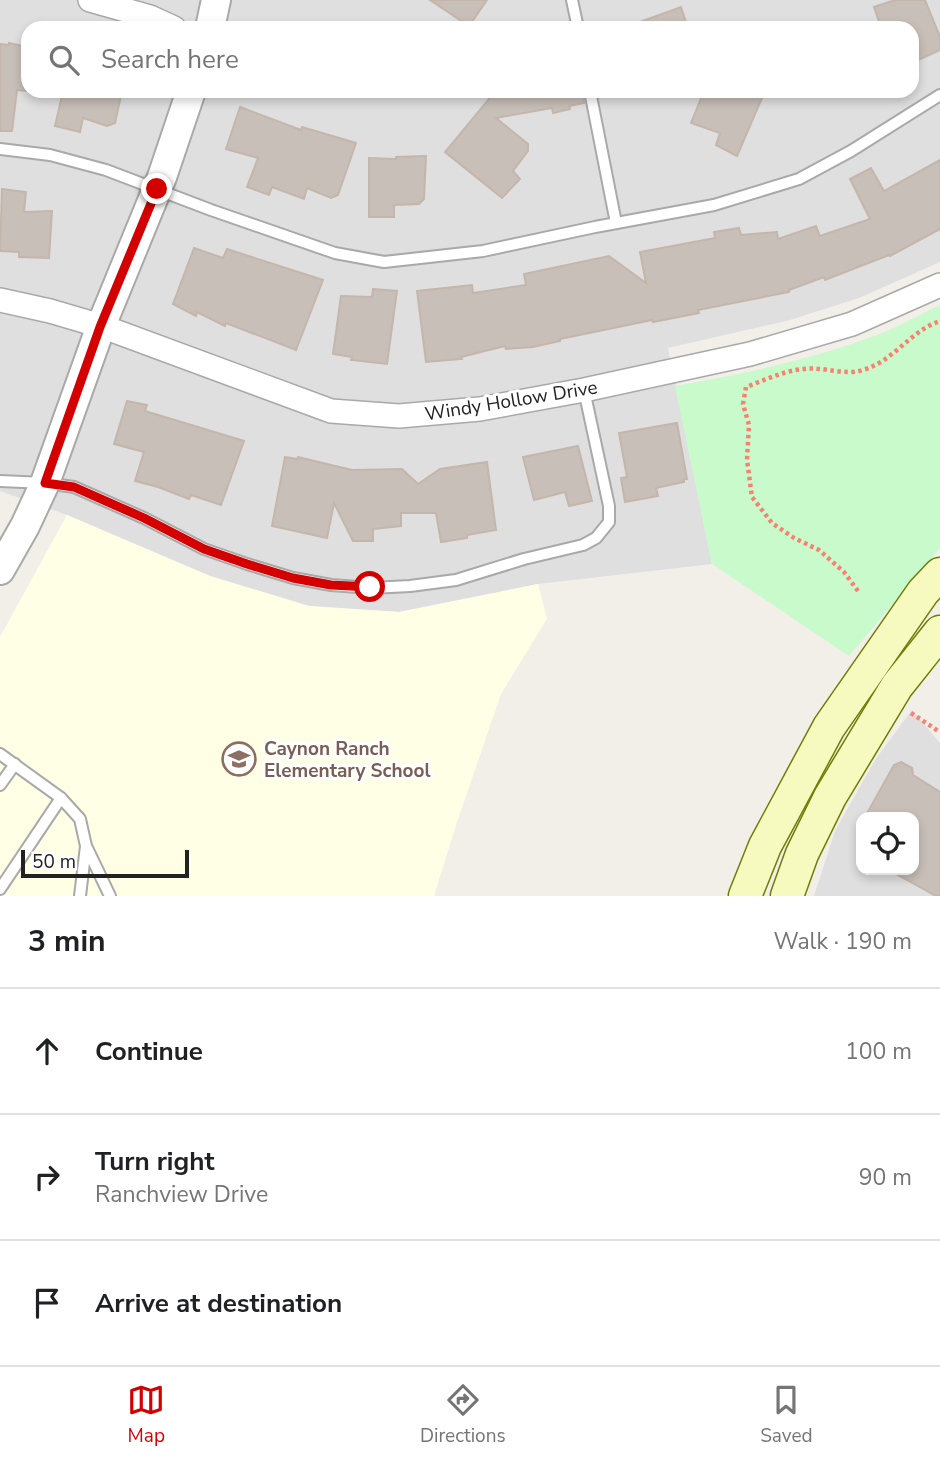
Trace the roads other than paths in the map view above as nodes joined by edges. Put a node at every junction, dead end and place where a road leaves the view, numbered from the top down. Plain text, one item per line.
1 (90, 0) edge
2 (216, 0) edge
3 (572, 0) edge
4 (159, 21) edge
5 (212, 21) edge
6 (576, 21) edge
7 (940, 95) edge
8 (189, 98) edge
9 (591, 98) edge
10 (0, 149) edge
11 (157, 189) junction
12 (616, 223) junction
13 (940, 285) edge
14 (0, 300) edge
15 (100, 327) junction
16 (584, 390) junction
17 (0, 481) edge
18 (45, 483) junction
19 (0, 570) edge
20 (940, 574) edge
21 (940, 632) edge
22 (0, 754) edge
23 (15, 764) junction
24 (0, 785) edge
25 (61, 798) junction
26 (86, 846) junction
27 (0, 889) edge
28 (80, 896) edge
29 (110, 896) edge
30 (745, 896) edge
31 (787, 896) edge

1 - 4 street
2 - 5 street
3 - 6 lane
7 - 12 lane
8 - 11 street
9 - 12 lane
10 - 11 lane
11 - 12 lane
11 - 15 street
13 - 16 street, Windy Hollow Drive
14 - 15 street, Windy Hollow Drive
15 - 16 street, Windy Hollow Drive
15 - 18 street
16 - 18 lane
17 - 18 lane
18 - 19 street
20 - 30 main road
21 - 31 main road
22 - 23 lane
23 - 24 lane
23 - 25 lane
25 - 26 lane
25 - 27 lane
26 - 28 lane
26 - 29 lane

